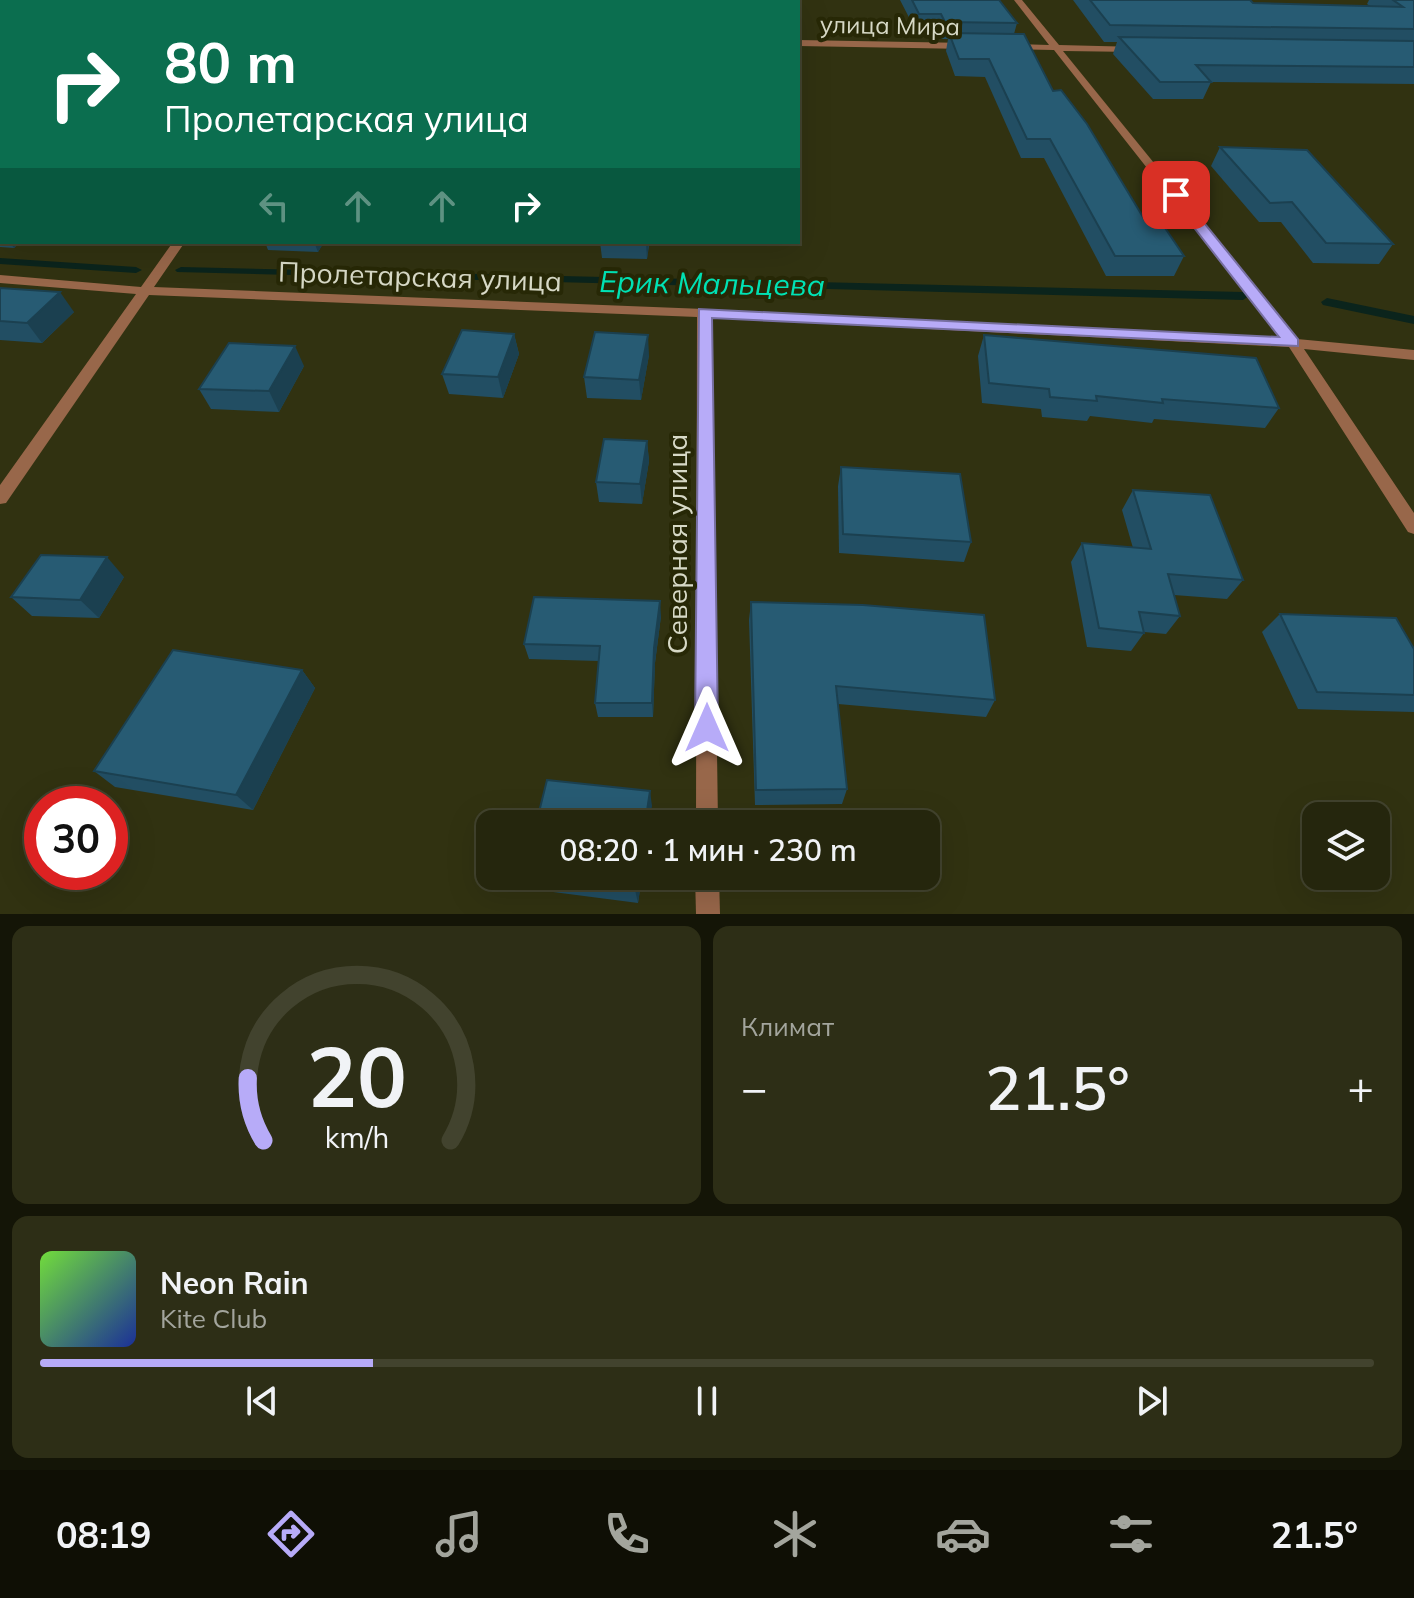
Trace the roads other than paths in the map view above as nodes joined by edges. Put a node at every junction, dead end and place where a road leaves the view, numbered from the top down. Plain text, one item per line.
1 (1018, 0) edge
2 (800, 43) edge
3 (982, 47) edge
4 (997, 47) edge
5 (1059, 48) junction
6 (1151, 49) edge
7 (178, 244) edge
8 (0, 279) edge
9 (146, 291) junction
10 (704, 313) junction
11 (1293, 343) junction
12 (1414, 355) edge
13 (0, 498) edge
14 (1414, 527) edge
15 (707, 810) edge
16 (707, 890) edge
17 (708, 914) edge

1 - 5 street
2 - 3 street, улица Мира
4 - 5 street, улица Мира
5 - 6 street, улица Мира
5 - 11 street
7 - 9 street
8 - 9 street, Пролетарская улица
9 - 10 street, Пролетарская улица
9 - 13 street
10 - 11 street, Пролетарская улица
10 - 15 street, Северная улица
11 - 12 street, Пролетарская улица
11 - 14 street
16 - 17 street

